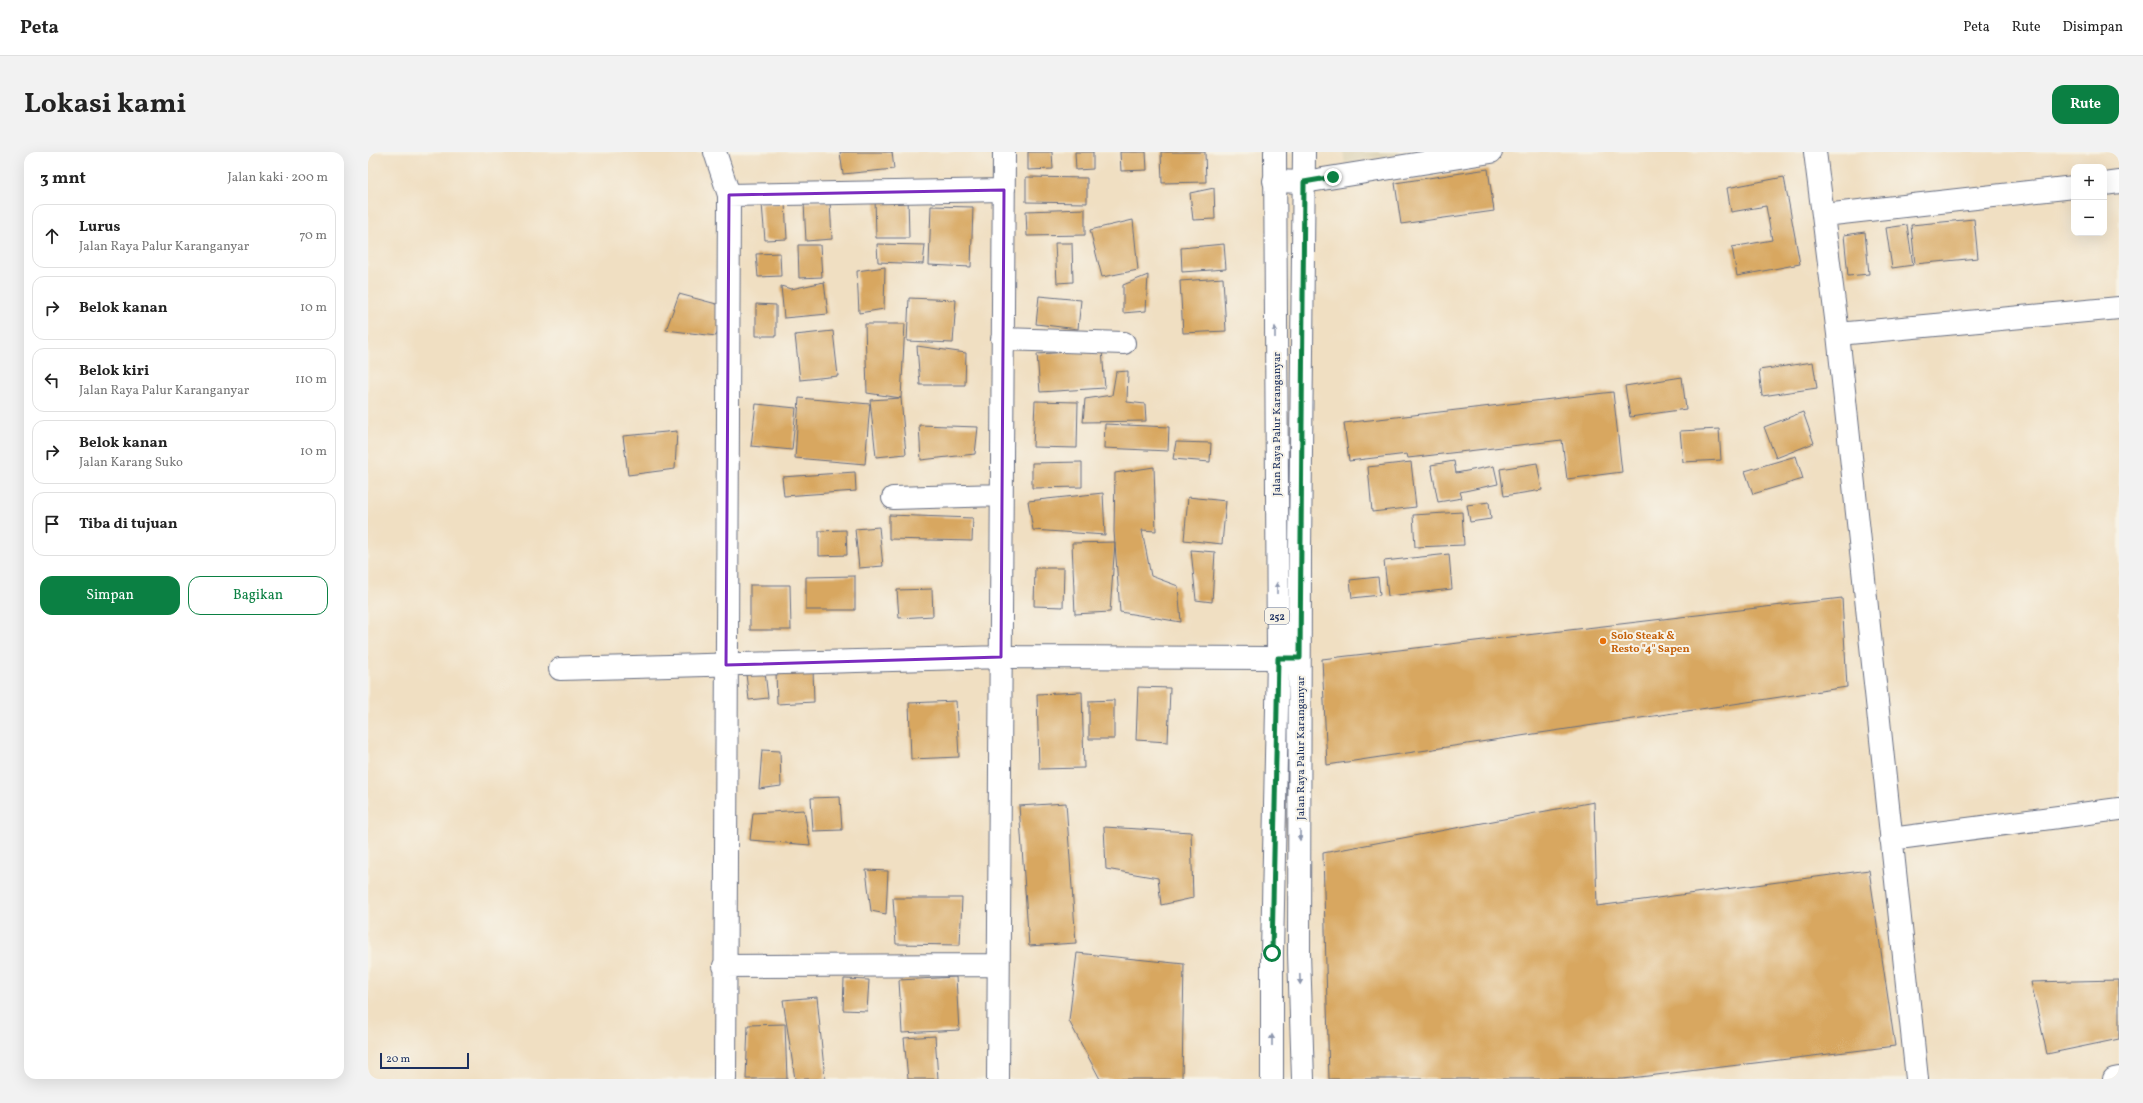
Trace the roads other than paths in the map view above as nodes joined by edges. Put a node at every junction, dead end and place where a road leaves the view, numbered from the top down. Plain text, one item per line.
1 (715, 152) edge
2 (1004, 152) edge
3 (1274, 152) edge
4 (1304, 152) edge
5 (1491, 152) edge
6 (1815, 152) edge
7 (1274, 181) junction
8 (1304, 182) junction
9 (2119, 182) edge
10 (2107, 184) edge
11 (2071, 187) edge
12 (1004, 190) junction
13 (729, 195) junction
14 (1824, 215) junction
15 (2119, 308) edge
16 (1838, 334) junction
17 (1002, 339) junction
18 (1124, 343) dead end
19 (1001, 495) junction
20 (893, 498) dead end
21 (1001, 657) junction
22 (1278, 658) junction
23 (1300, 658) junction
24 (726, 665) junction
25 (560, 670) dead end
26 (2119, 809) edge
27 (1891, 839) junction
28 (1272, 953) junction
29 (1299, 953) junction
30 (997, 965) junction
31 (724, 966) junction
32 (2119, 1078) edge
33 (725, 1079) edge
34 (998, 1079) edge
35 (1272, 1079) edge
36 (1303, 1079) edge
37 (1917, 1079) edge
38 (2114, 1079) edge

1 - 13 street
2 - 12 street
3 - 7 street, Jalan Raya Palur Karanganyar / 252
4 - 8 street, Jalan Raya Palur Karanganyar / 252
5 - 8 street
6 - 14 street
7 - 8 street
22 -> 7 street, Jalan Raya Palur Karanganyar / 252
8 - 23 street, Jalan Raya Palur Karanganyar / 252
9 - 10 street
11 - 14 street
12 - 13 street
12 - 17 street
13 - 24 street
14 - 16 street
15 - 16 street
16 - 27 street
17 - 18 street
17 - 19 street
19 - 20 street
19 - 21 street
21 - 22 street
21 - 24 street
21 - 30 street
22 - 23 street
22 - 28 street, Jalan Raya Palur Karanganyar / 252
23 -> 29 street, Jalan Raya Palur Karanganyar / 252
24 - 25 street
24 - 31 street
26 - 27 street
27 - 37 street
28 - 29 street
35 -> 28 street, Jalan Raya Palur Karanganyar / 252
29 -> 36 street, Jalan Raya Palur Karanganyar / 252
30 - 31 street
30 - 34 street
31 - 33 street
32 - 38 street

